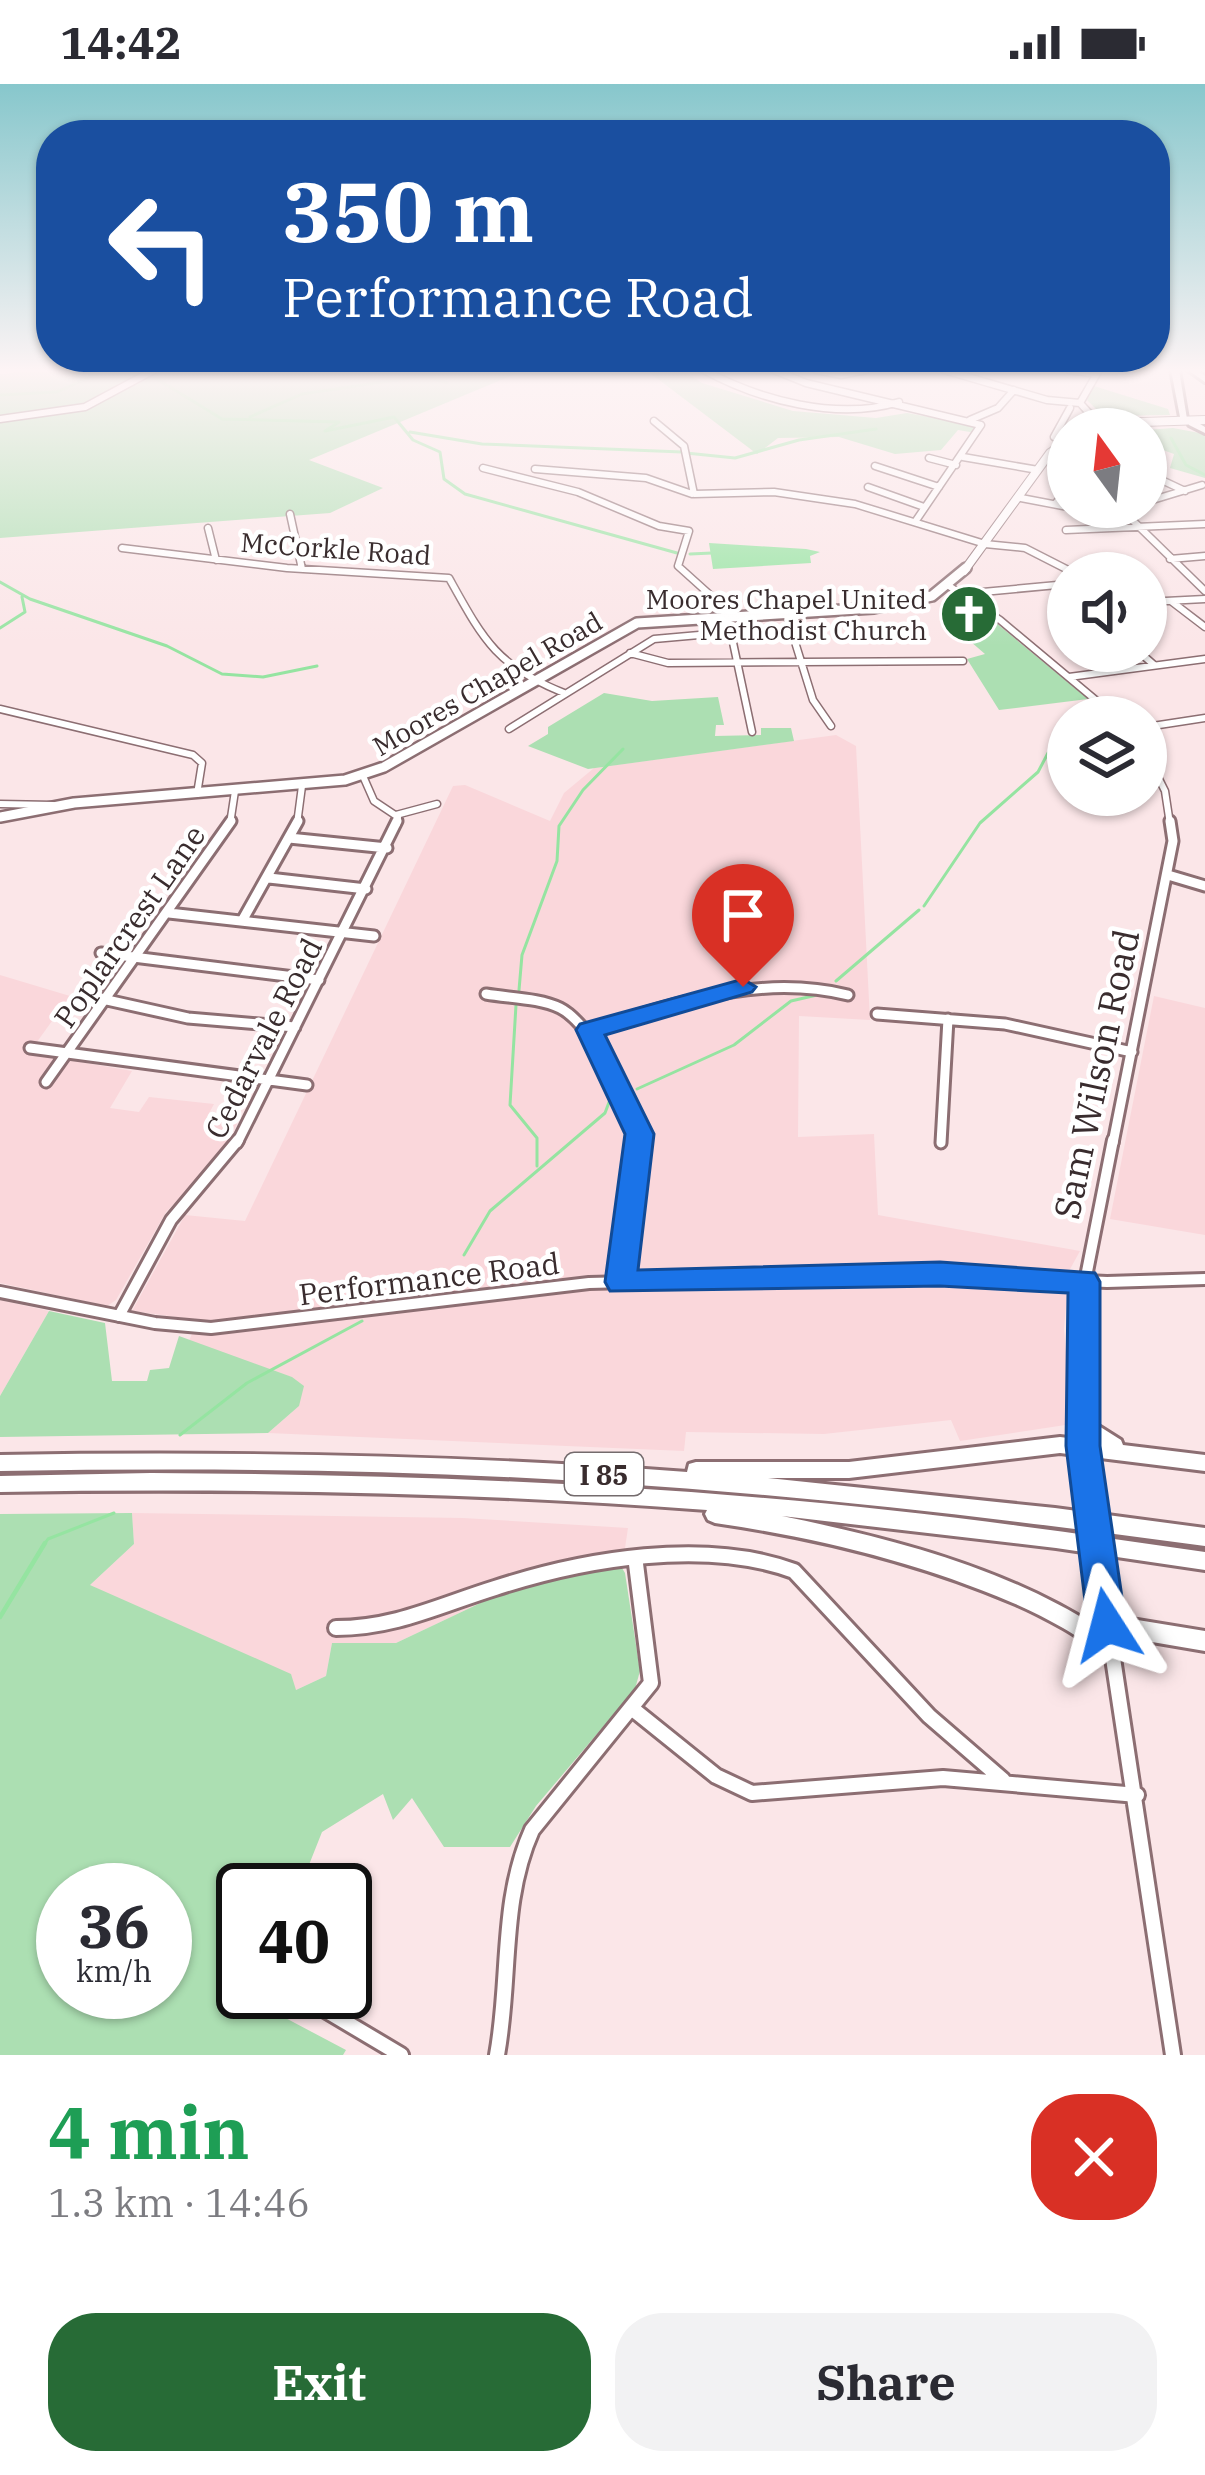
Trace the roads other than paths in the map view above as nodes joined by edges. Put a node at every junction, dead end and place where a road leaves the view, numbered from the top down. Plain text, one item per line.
1 (687, 462) edge
2 (944, 462) edge
3 (959, 462) edge
4 (992, 462) edge
5 (1044, 462) edge
6 (956, 465) junction
7 (875, 466) dead end
8 (483, 468) dead end
9 (535, 469) dead end
10 (1039, 470) junction
11 (1167, 483) edge
12 (1202, 485) edge
13 (868, 487) dead end
14 (939, 487) junction
15 (1185, 491) junction
16 (692, 494) junction
17 (1167, 496) edge
18 (1022, 498) junction
19 (1047, 503) edge
20 (924, 507) junction
21 (290, 514) dead end
22 (916, 522) junction
23 (1205, 524) edge
24 (208, 528) dead end
25 (1066, 530) dead end
26 (1140, 530) junction
27 (986, 544) junction
28 (122, 548) dead end
29 (1205, 556) edge
30 (1047, 559) edge
31 (1170, 559) junction
32 (216, 560) junction
33 (302, 569) junction
34 (949, 586) junction
35 (1047, 587) edge
36 (962, 594) junction
37 (1205, 595) edge
38 (1167, 601) edge
39 (1171, 601) junction
40 (786, 613) junction
41 (726, 616) junction
42 (1205, 627) edge
43 (733, 632) junction
44 (630, 653) junction
45 (1205, 659) edge
46 (801, 660) junction
47 (739, 661) junction
48 (963, 662) dead end
49 (1167, 663) edge
50 (1102, 672) edge
51 (1069, 677) junction
52 (533, 681) junction
53 (563, 693) junction
54 (1091, 696) edge
55 (0, 709) edge
56 (1205, 718) edge
57 (1167, 724) edge
58 (831, 726) dead end
59 (509, 729) dead end
60 (752, 732) dead end
61 (363, 776) junction
62 (302, 786) junction
63 (236, 791) junction
64 (197, 794) junction
65 (437, 804) dead end
66 (1167, 804) edge
67 (0, 805) edge
68 (52, 805) junction
69 (396, 815) junction
70 (0, 818) edge
71 (289, 838) junction
72 (387, 848) junction
73 (1168, 875) junction
74 (269, 878) junction
75 (1205, 886) edge
76 (366, 889) junction
77 (170, 913) junction
78 (242, 921) junction
79 (344, 933) junction
80 (374, 936) dead end
81 (101, 953) dead end
82 (138, 958) junction
83 (319, 980) junction
84 (486, 994) dead end
85 (848, 995) dead end
86 (107, 1000) junction
87 (877, 1014) dead end
88 (948, 1019) junction
89 (295, 1028) junction
90 (589, 1030) junction
91 (30, 1048) dead end
92 (1132, 1052) junction
93 (69, 1053) junction
94 (268, 1079) junction
95 (46, 1082) dead end
96 (307, 1085) dead end
97 (941, 1143) dead end
98 (1205, 1280) edge
99 (621, 1282) junction
100 (1084, 1282) junction
101 (0, 1292) edge
102 (119, 1316) junction
103 (1083, 1424) junction
104 (1083, 1446) junction
105 (1146, 1454) junction
106 (1205, 1462) edge
107 (0, 1463) edge
108 (489, 1467) junction
109 (0, 1484) edge
110 (629, 1497) junction
111 (1205, 1537) edge
112 (1205, 1561) edge
113 (636, 1564) junction
114 (336, 1628) dead end
115 (1108, 1630) junction
116 (1205, 1641) edge
117 (634, 1710) junction
118 (1003, 1780) junction
119 (1137, 1795) junction
120 (340, 2019) edge
121 (400, 2055) edge
122 (497, 2055) edge
123 (1173, 2055) edge

1 - 16 street
2 - 6 street
3 - 6 street
4 - 10 street
5 - 10 main road, Moores Chapel Road
6 - 14 street
7 - 14 street
8 - 41 street
9 - 16 street
10 - 18 main road, Moores Chapel Road
11 - 15 street
12 - 15 street
13 - 20 street
14 - 20 street
15 - 17 street
16 - 22 street
18 - 19 street
18 - 27 main road, Moores Chapel Road
20 - 22 street
21 - 33 street
22 - 27 street
23 - 26 street
24 - 32 street
25 - 26 street
26 - 31 street
27 - 30 street
27 - 34 main road, Moores Chapel Road
28 - 32 street, McCorkle Road
29 - 31 street
31 - 37 street
32 - 33 street, McCorkle Road
33 - 52 street, McCorkle Road
34 - 36 street
34 - 40 main road, Moores Chapel Road
35 - 36 street
36 - 51 street
37 - 39 street
38 - 39 street
39 - 42 street
40 - 41 main road, Moores Chapel Road
40 - 46 street
41 - 43 street
41 - 52 main road, Moores Chapel Road
43 - 44 street
43 - 47 street
44 - 47 street
44 - 53 street
45 - 49 street
46 - 47 street
46 - 48 street
46 - 58 street
47 - 60 street
50 - 51 street
51 - 54 street
52 - 53 street, McCorkle Road
52 - 61 main road, Moores Chapel Road
53 - 59 street
55 - 64 street
56 - 57 street
61 - 62 main road, Moores Chapel Road
61 - 69 street
62 - 63 main road, Moores Chapel Road
62 - 71 street
63 - 64 main road, Moores Chapel Road
63 - 77 street, Poplarcrest Lane
64 - 68 main road, Moores Chapel Road
65 - 69 street
66 - 73 street, Sam Wilson Road
67 - 68 street
68 - 70 main road, Moores Chapel Road
69 - 72 street, Cedarvale Road
71 - 72 street
71 - 74 street
72 - 76 street, Cedarvale Road
73 - 75 street
73 - 92 street, Sam Wilson Road
74 - 76 street
74 - 78 street
76 - 79 street, Cedarvale Road
77 - 78 street
77 - 82 street, Poplarcrest Lane
78 - 79 street
79 - 80 street
79 - 83 street, Cedarvale Road
81 - 82 street
82 - 83 street
82 - 86 street, Poplarcrest Lane
83 - 89 street, Cedarvale Road
84 - 90 street
85 - 90 street
86 - 89 street
86 - 93 street, Poplarcrest Lane
87 - 88 street
88 - 92 street
88 - 97 street
89 - 94 street, Cedarvale Road
90 - 99 street
91 - 93 street
92 - 100 street, Sam Wilson Road
93 - 94 street
93 - 95 street, Poplarcrest Lane
94 - 96 street
94 - 102 street, Cedarvale Road
98 - 100 street, Performance Road
99 - 100 street, Performance Road
99 - 102 street, Performance Road
100 - 103 street, Sam Wilson Road
101 - 102 street, Performance Road
103 - 104 street, Sam Wilson Road
103 - 105 highway
104 - 105 highway
104 - 108 highway
104 - 115 street, Sam Wilson Road, bridge
105 - 106 highway
107 - 108 highway, I 85
108 - 111 highway, I 85
109 - 110 highway, I 85
110 - 112 highway, I 85
110 - 115 highway
113 - 114 street
113 - 117 street
113 - 118 street
115 - 116 highway
115 - 119 street, Sam Wilson Road
117 - 118 street
117 - 122 street
118 - 119 street
119 - 123 street, Sam Wilson Road
120 - 121 street

